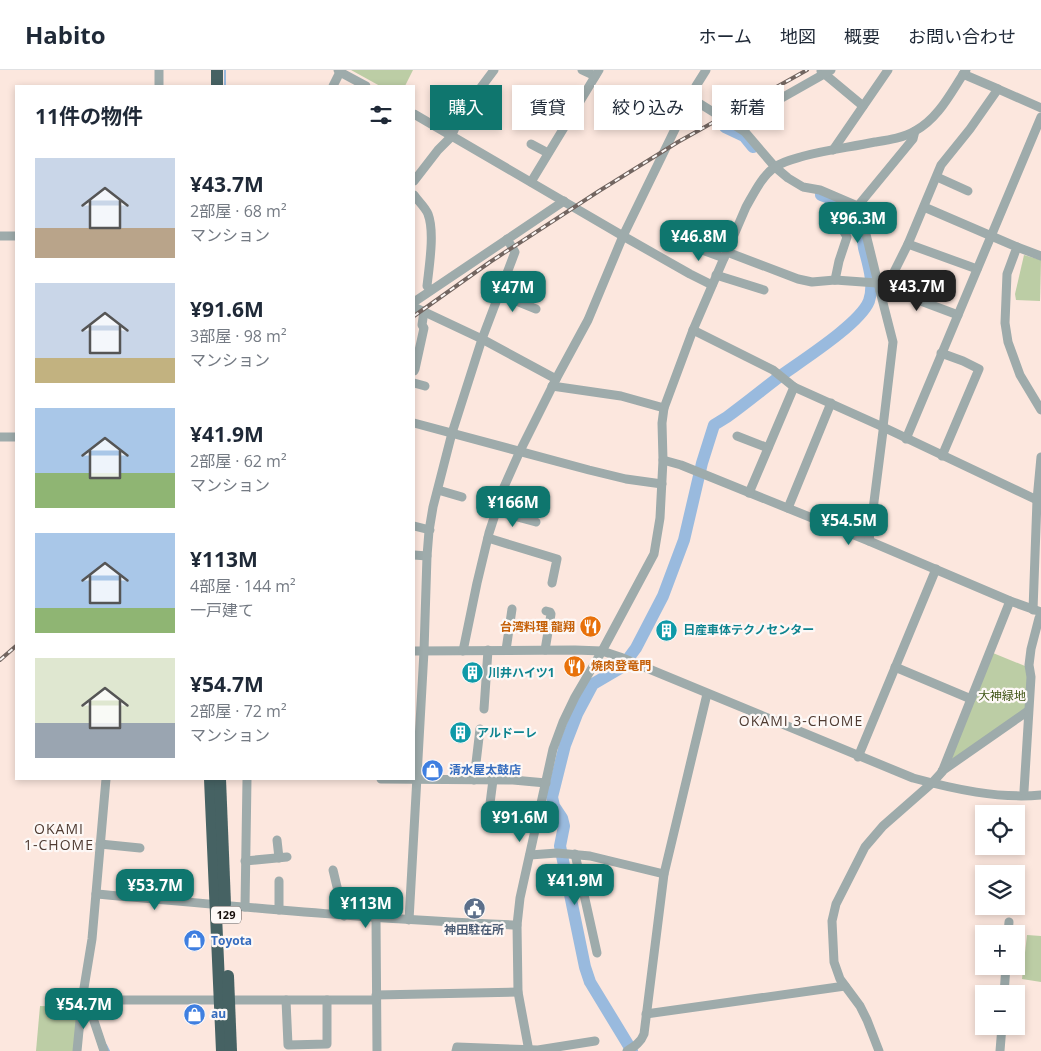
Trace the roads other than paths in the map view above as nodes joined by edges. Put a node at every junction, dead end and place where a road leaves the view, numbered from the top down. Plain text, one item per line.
1 (159, 70) edge
2 (208, 70) edge
3 (217, 70) edge
4 (494, 70) edge
5 (582, 70) edge
6 (706, 70) edge
7 (888, 70) edge
8 (339, 71) edge
9 (825, 71) edge
10 (964, 72) edge
11 (597, 73) edge
12 (159, 85) edge
13 (208, 85) edge
14 (217, 85) edge
15 (333, 85) edge
16 (364, 85) edge
17 (697, 85) edge
18 (998, 89) junction
19 (784, 95) edge
20 (863, 106) junction
21 (1041, 108) edge
22 (415, 115) edge
23 (1041, 117) edge
24 (675, 130) edge
25 (742, 130) edge
26 (915, 132) junction
27 (451, 136) junction
28 (531, 144) dead end
29 (833, 150) junction
30 (548, 153) junction
31 (775, 167) junction
32 (937, 176) junction
33 (415, 180) edge
34 (531, 182) junction
35 (963, 190) dead end
36 (415, 196) edge
37 (564, 201) junction
38 (857, 207) junction
39 (924, 207) junction
40 (839, 221) dead end
41 (991, 235) junction
42 (0, 236) edge
43 (15, 236) edge
44 (623, 236) junction
45 (507, 239) junction
46 (683, 244) dead end
47 (908, 244) junction
48 (1017, 247) junction
49 (725, 255) junction
50 (1041, 256) edge
51 (977, 269) junction
52 (716, 276) junction
53 (835, 280) junction
54 (712, 286) junction
55 (881, 287) junction
56 (431, 290) junction
57 (764, 290) dead end
58 (499, 294) junction
59 (415, 301) edge
60 (415, 307) edge
61 (536, 309) dead end
62 (424, 311) junction
63 (958, 315) junction
64 (422, 325) junction
65 (693, 330) junction
66 (415, 331) edge
67 (482, 338) junction
68 (941, 353) junction
69 (415, 369) edge
70 (415, 382) edge
71 (554, 382) junction
72 (425, 386) dead end
73 (794, 387) junction
74 (831, 403) junction
75 (664, 408) junction
76 (1041, 410) edge
77 (415, 423) edge
78 (883, 427) junction
79 (452, 433) junction
80 (737, 436) dead end
81 (0, 437) edge
82 (15, 437) edge
83 (906, 439) junction
84 (768, 448) junction
85 (520, 451) junction
86 (942, 456) junction
87 (1041, 457) edge
88 (663, 460) junction
89 (662, 484) junction
90 (438, 490) junction
91 (749, 493) junction
92 (462, 497) dead end
93 (1038, 500) junction
94 (788, 508) junction
95 (496, 511) junction
96 (536, 522) dead end
97 (415, 526) edge
98 (430, 530) junction
99 (488, 538) junction
100 (869, 541) junction
101 (415, 555) edge
102 (426, 556) junction
103 (936, 569) junction
104 (555, 579) dead end
105 (1010, 601) junction
106 (512, 609) dead end
107 (1038, 613) edge
108 (551, 614) dead end
109 (488, 650) junction
110 (506, 650) junction
111 (545, 650) junction
112 (415, 651) edge
113 (424, 651) junction
114 (463, 651) junction
115 (602, 651) junction
116 (895, 667) junction
117 (707, 694) junction
118 (971, 698) junction
119 (484, 709) dead end
120 (1028, 711) junction
121 (480, 729) dead end
122 (858, 757) junction
123 (944, 770) junction
124 (106, 780) edge
125 (210, 780) edge
126 (220, 780) edge
127 (247, 780) edge
128 (416, 780) junction
129 (474, 780) junction
130 (493, 780) junction
131 (546, 783) junction
132 (932, 783) junction
133 (1024, 791) dead end
134 (1041, 795) edge
135 (488, 819) dead end
136 (278, 840) dead end
137 (100, 844) junction
138 (140, 848) dead end
139 (575, 854) junction
140 (530, 855) junction
141 (245, 861) junction
142 (333, 870) dead end
143 (664, 874) junction
144 (279, 881) dead end
145 (96, 894) junction
146 (221, 905) junction
147 (244, 907) junction
148 (279, 910) junction
149 (344, 916) junction
150 (376, 918) junction
151 (409, 920) junction
152 (1009, 922) dead end
153 (517, 925) junction
154 (1009, 925) edge
155 (597, 953) dead end
156 (845, 986) junction
157 (518, 992) junction
158 (376, 997) junction
159 (84, 1000) junction
160 (225, 1000) junction
161 (286, 1000) junction
162 (327, 1000) junction
163 (646, 1014) junction
164 (1001, 1035) edge
165 (595, 1041) dead end
166 (77, 1051) edge
167 (104, 1051) edge
168 (222, 1051) edge
169 (231, 1051) edge
170 (376, 1051) edge
171 (456, 1051) edge
172 (529, 1051) edge
173 (627, 1051) edge
174 (879, 1051) edge
175 (1000, 1051) edge

1 - 12 street
2 - 13 highway
3 - 14 highway
4 - 27 street
5 - 11 street
6 - 17 street
7 - 20 street
8 - 15 street
8 - 16 street
9 - 19 street
9 - 20 street
10 - 18 street
10 - 26 street
11 - 30 street
18 - 21 street
18 - 32 street
20 - 29 street
22 - 27 street
23 - 41 street
24 - 44 street
25 - 31 street
26 - 29 street
26 - 38 street
27 - 33 street
27 - 34 street
28 - 30 street
29 - 31 street
30 - 34 street
31 - 38 street
31 - 49 street
32 - 35 street
32 - 39 street
34 - 37 street
36 - 56 street
37 - 44 street
37 - 45 street
38 - 55 street
39 - 41 street
39 - 47 street
40 - 53 street
41 - 48 street
41 - 51 street
42 - 43 street
44 - 54 street
44 - 71 street
45 - 56 street
45 - 58 street
46 - 49 street
47 - 51 street
47 - 55 street
48 - 50 street
48 - 76 street
49 - 52 street
49 - 53 street
51 - 63 street
52 - 54 street
52 - 57 street
53 - 55 street
54 - 65 street
55 - 63 street
55 - 78 street
56 - 59 street
58 - 61 street
58 - 67 street
60 - 62 street
62 - 64 street
62 - 67 street
63 - 68 street
64 - 66 street
64 - 69 street
65 - 73 street
65 - 75 street
67 - 71 street
67 - 79 street
68 - 83 street
68 - 86 street
70 - 72 street
71 - 75 street
71 - 85 street
73 - 74 street
73 - 84 street
74 - 78 street
74 - 94 street
75 - 88 street
77 - 79 street
78 - 83 street
78 - 100 street
79 - 85 street
79 - 90 street
80 - 84 street
81 - 82 street
83 - 86 street
84 - 91 street
85 - 89 street
85 - 95 street
86 - 93 street
87 - 93 street
88 - 89 street
88 - 91 street
89 - 115 street
90 - 92 street
90 - 98 street
91 - 94 street
93 - 107 street
94 - 100 street
95 - 96 street
95 - 99 street
97 - 98 street
98 - 102 street
99 - 104 street
99 - 114 street
100 - 103 street
101 - 102 street
102 - 113 street
103 - 105 street
103 - 116 street
105 - 107 street
105 - 118 street
106 - 110 street
107 - 120 street
108 - 111 street
109 - 110 street
109 - 114 street
109 - 119 street
110 - 111 street
111 - 115 street
112 - 113 street
113 - 114 street
113 - 128 street
115 - 117 street
115 - 131 street
116 - 118 street
116 - 122 street
117 - 122 street
117 - 143 street
118 - 123 street
120 - 123 street
120 - 133 street
121 - 129 street
122 - 132 street
123 - 132 street
124 - 137 street
125 - 146 highway, 129
126 - 146 highway, 129
127 - 141 street
128 - 129 street
128 - 151 street
129 - 130 street
130 - 131 street
130 - 135 street
131 - 140 street
132 - 134 street
132 - 156 street
136 - 141 street
137 - 138 street
137 - 145 street
139 - 140 street
139 - 143 street
139 - 155 street
140 - 153 street
141 - 147 street
142 - 149 street
143 - 163 street
144 - 148 street
145 - 146 street
145 - 159 street
146 - 147 street
146 - 160 highway, 129
147 - 148 street
148 - 149 street
149 - 150 street
150 - 151 street
150 - 158 street
151 - 153 street
152 - 154 street
153 - 157 street
156 - 163 street
156 - 174 street
157 - 158 street
157 - 172 street
158 - 162 street
158 - 170 street
159 - 160 street
159 - 166 street
159 - 167 street
160 - 161 street
160 - 168 highway, 129
160 - 169 highway, 129
161 - 162 street
161 - 162 street
163 - 173 street
164 - 175 street
165 - 172 street
171 - 172 street

